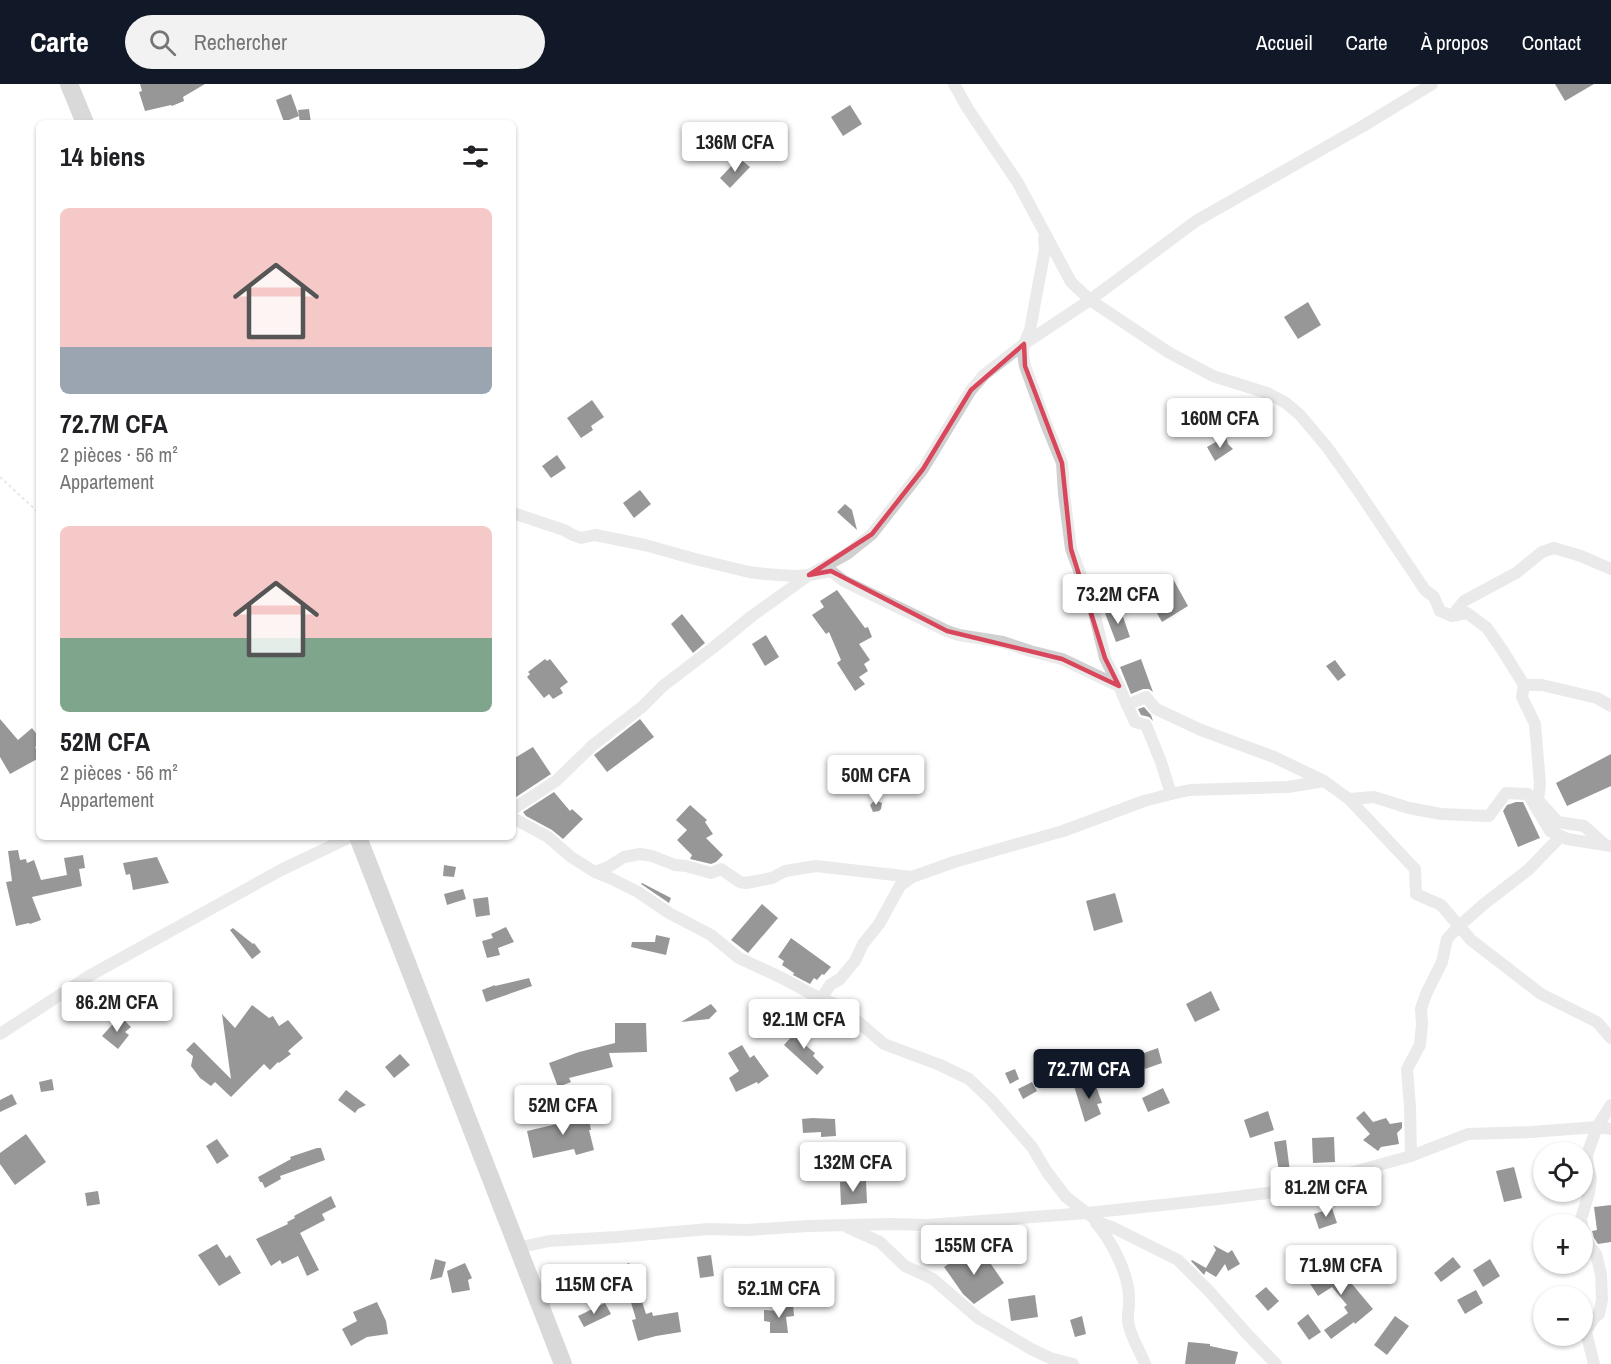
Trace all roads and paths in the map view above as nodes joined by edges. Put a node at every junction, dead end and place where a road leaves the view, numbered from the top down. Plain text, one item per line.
1 (69, 84) edge
2 (954, 84) edge
3 (1432, 84) edge
4 (84, 120) edge
5 (1043, 232) junction
6 (1090, 300) junction
7 (1024, 344) junction
8 (0, 477) edge
9 (36, 510) edge
10 (516, 514) edge
11 (1611, 569) edge
12 (809, 575) junction
13 (1452, 616) junction
14 (1524, 685) junction
15 (1119, 686) junction
16 (1127, 705) junction
17 (1611, 706) edge
18 (1324, 781) junction
19 (1171, 794) junction
20 (1349, 798) junction
21 (516, 807) edge
22 (516, 820) edge
23 (1561, 836) junction
24 (344, 840) edge
25 (359, 840) edge
26 (1609, 846) edge
27 (595, 872) junction
28 (912, 878) junction
29 (1459, 926) junction
30 (821, 999) junction
31 (0, 1034) edge
32 (1611, 1038) edge
33 (1611, 1105) edge
34 (1598, 1127) junction
35 (1611, 1129) edge
36 (1411, 1156) junction
37 (1087, 1213) junction
38 (1583, 1214) edge
39 (844, 1226) junction
40 (517, 1248) junction
41 (1593, 1250) edge
42 (562, 1364) edge
43 (1073, 1364) edge
44 (1145, 1364) edge
45 (1276, 1364) edge
46 (1594, 1364) edge

1 - 4 main road
2 - 5 street
3 - 6 street
5 - 6 street
5 - 7 street
6 - 7 street
6 - 13 street
7 - 12 street
7 - 15 street
8 - 9 path
10 - 12 street
11 - 13 street
12 - 15 street
12 - 21 street
13 - 14 street
14 - 17 street
14 - 26 street
15 - 16 street
16 - 18 street
16 - 19 street
18 - 19 street
18 - 20 street
19 - 28 street
20 - 23 street
20 - 29 street
22 - 27 street
23 - 26 street
23 - 29 street
24 - 31 street
25 - 40 main road
27 - 28 street
27 - 30 street
28 - 30 street
29 - 32 street
29 - 36 street
30 - 37 street
33 - 34 street
34 - 35 street
34 - 36 street
34 - 38 street
36 - 37 street
37 - 39 street
37 - 44 street
37 - 45 street
39 - 40 street
39 - 43 street
40 - 42 main road
41 - 46 street

